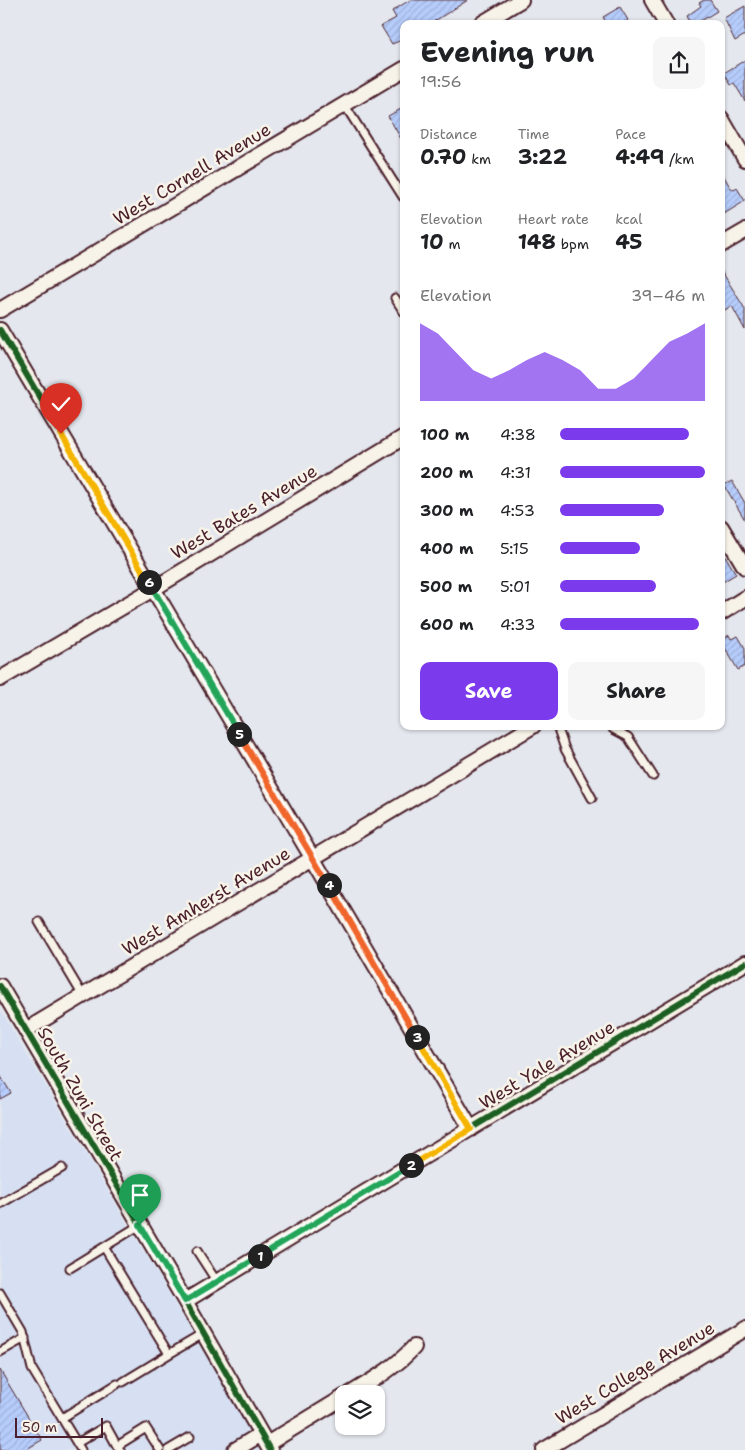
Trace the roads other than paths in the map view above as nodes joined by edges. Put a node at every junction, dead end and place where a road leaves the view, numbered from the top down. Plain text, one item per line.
1 (520, 0) edge
2 (652, 0) edge
3 (488, 20) edge
4 (664, 20) edge
5 (400, 71) edge
6 (344, 104) junction
7 (725, 125) edge
8 (745, 159) edge
9 (400, 193) edge
10 (745, 231) edge
11 (725, 243) edge
12 (395, 298) dead end
13 (400, 306) edge
14 (0, 310) edge
15 (0, 330) edge
16 (400, 439) edge
17 (725, 534) edge
18 (745, 567) edge
19 (153, 589) junction
20 (745, 598) edge
21 (725, 610) edge
22 (0, 679) edge
23 (526, 730) edge
24 (558, 730) edge
25 (615, 730) edge
26 (653, 776) dead end
27 (592, 798) dead end
28 (313, 859) junction
29 (39, 922) dead end
30 (745, 963) edge
31 (0, 986) edge
32 (84, 996) junction
33 (26, 1030) junction
34 (471, 1129) junction
35 (62, 1168) dead end
36 (0, 1204) edge
37 (140, 1225) junction
38 (104, 1247) junction
39 (197, 1251) dead end
40 (70, 1268) dead end
41 (216, 1282) junction
42 (0, 1293) edge
43 (185, 1301) junction
44 (745, 1329) edge
45 (203, 1334) junction
46 (25, 1338) junction
47 (414, 1347) dead end
48 (0, 1352) edge
49 (168, 1354) junction
50 (364, 1385) edge
51 (335, 1402) edge
52 (62, 1418) junction
53 (190, 1437) dead end
54 (77, 1443) junction
55 (266, 1443) edge
56 (119, 1448) edge
57 (81, 1450) edge
58 (160, 1450) edge
59 (168, 1450) edge
60 (235, 1450) edge
61 (544, 1450) edge

1 - 3 street
2 - 4 street
5 - 6 street, West Cornell Avenue
6 - 9 lane
6 - 14 street, West Cornell Avenue
7 - 8 street
10 - 11 street
12 - 13 lane
15 - 19 street
16 - 19 street, West Bates Avenue
17 - 18 street
19 - 22 street, West Bates Avenue
19 - 28 street
20 - 21 street
23 - 28 street, West Amherst Avenue
24 - 27 lane
25 - 26 lane
28 - 32 street, West Amherst Avenue
28 - 34 street
29 - 32 lane
30 - 34 street, West Yale Avenue
31 - 33 street, South Zuni Street
32 - 33 street, West Amherst Avenue
33 - 37 street, South Zuni Street
34 - 41 street, West Yale Avenue
35 - 36 lane
37 - 38 lane
37 - 43 street, South Zuni Street
38 - 40 lane
38 - 49 lane
39 - 41 lane
41 - 43 street, West Yale Avenue
42 - 46 lane
43 - 45 street, South Zuni Street
44 - 61 street, West College Avenue
45 - 49 lane
45 - 55 street, South Zuni Street
46 - 48 lane
46 - 52 lane
47 - 50 street
49 - 52 lane
51 - 55 street
52 - 54 lane
53 - 59 lane
54 - 56 lane
54 - 57 lane
55 - 60 street
56 - 58 lane

